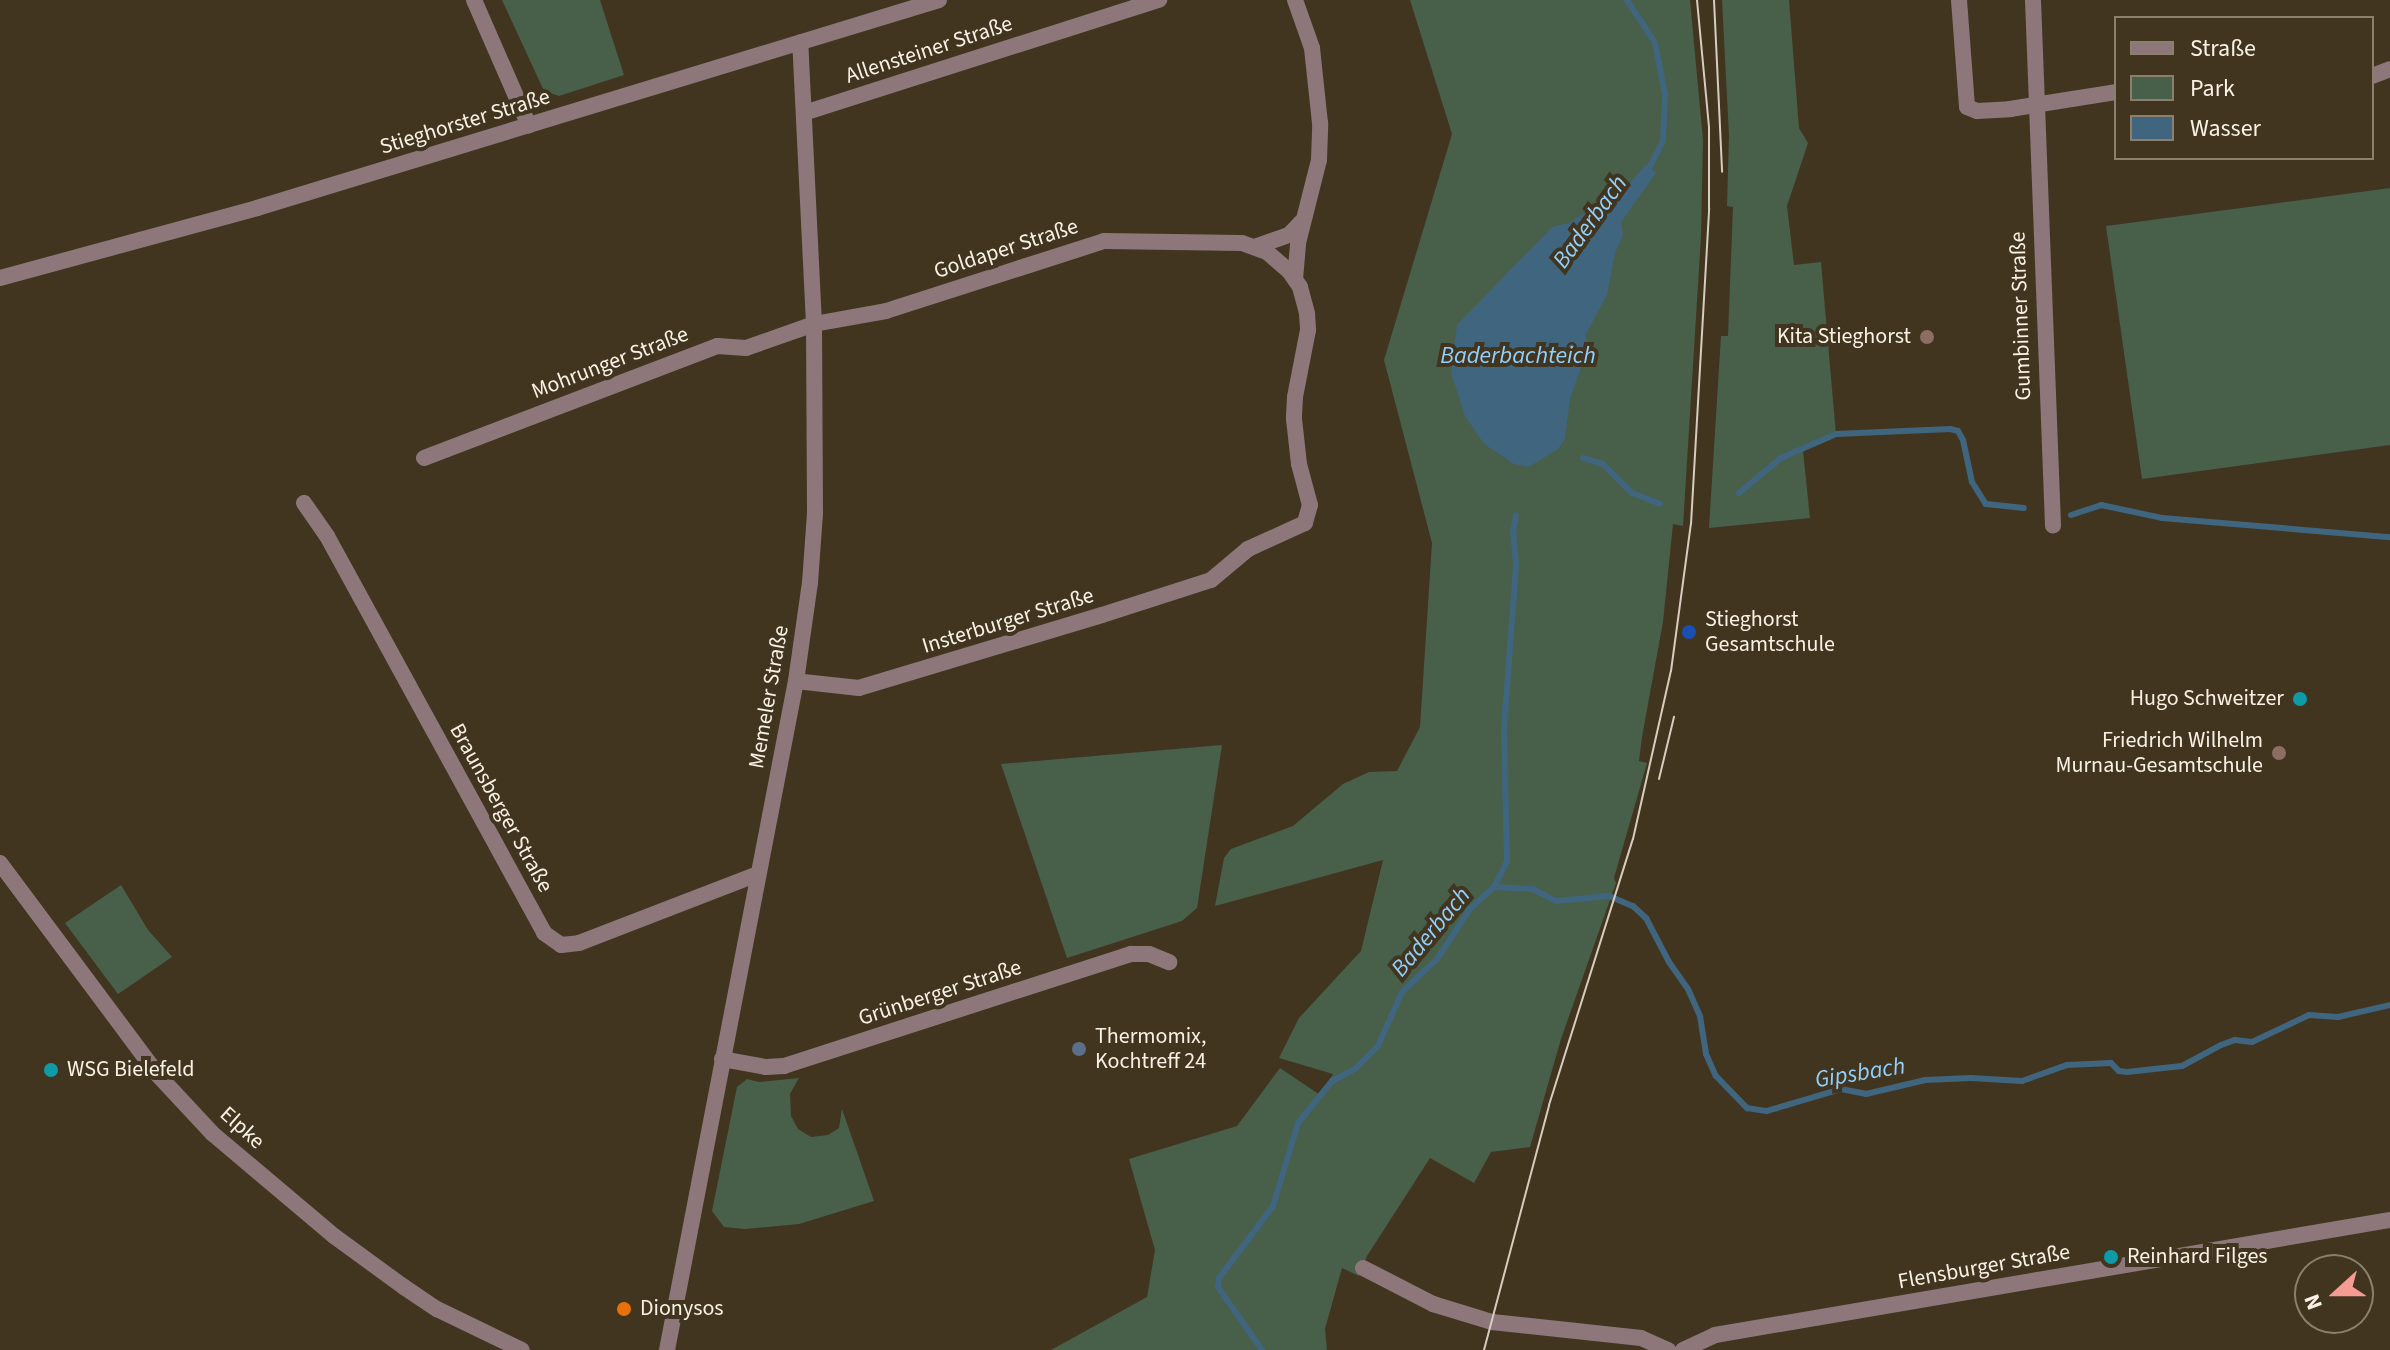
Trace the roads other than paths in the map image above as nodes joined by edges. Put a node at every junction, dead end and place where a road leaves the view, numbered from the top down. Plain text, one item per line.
1 (474, 0) edge
2 (939, 0) edge
3 (1159, 0) edge
4 (1295, 0) edge
5 (1959, 0) edge
6 (2033, 0) edge
7 (800, 42) junction
8 (2114, 92) edge
9 (2034, 103) junction
10 (804, 113) junction
11 (529, 126) junction
12 (1305, 218) junction
13 (1257, 246) junction
14 (0, 278) edge
15 (1295, 279) junction
16 (814, 324) junction
17 (424, 458) dead end
18 (304, 503) dead end
19 (2053, 526) dead end
20 (796, 681) junction
21 (0, 863) edge
22 (758, 874) junction
23 (1169, 962) dead end
24 (722, 1059) junction
25 (2390, 1220) edge
26 (1363, 1268) dead end
27 (522, 1350) edge
28 (667, 1350) edge
29 (1668, 1350) edge
30 (1683, 1350) edge

1 - 11 street
2 - 7 street, Stieghorster Straße
3 - 10 street, Allensteiner Straße
4 - 12 street
5 - 9 street
6 - 9 street, Gumbinner Straße
7 - 10 street, Memeler Straße
7 - 11 street, Stieghorster Straße
8 - 9 street
9 - 19 street, Gumbinner Straße
10 - 16 street, Memeler Straße
11 - 14 street, Stieghorster Straße
12 - 13 street
12 - 15 street
13 - 15 street
13 - 16 street, Goldaper Straße
15 - 20 street, Insterburger Straße
16 - 17 street, Mohrunger Straße
16 - 20 street, Memeler Straße
18 - 22 street, Braunsberger Straße
20 - 22 street, Memeler Straße
21 - 27 street, Elpke
22 - 24 street, Memeler Straße
23 - 24 street, Grünberger Straße
24 - 28 street, Memeler Straße
25 - 30 street, Flensburger Straße
26 - 29 street

